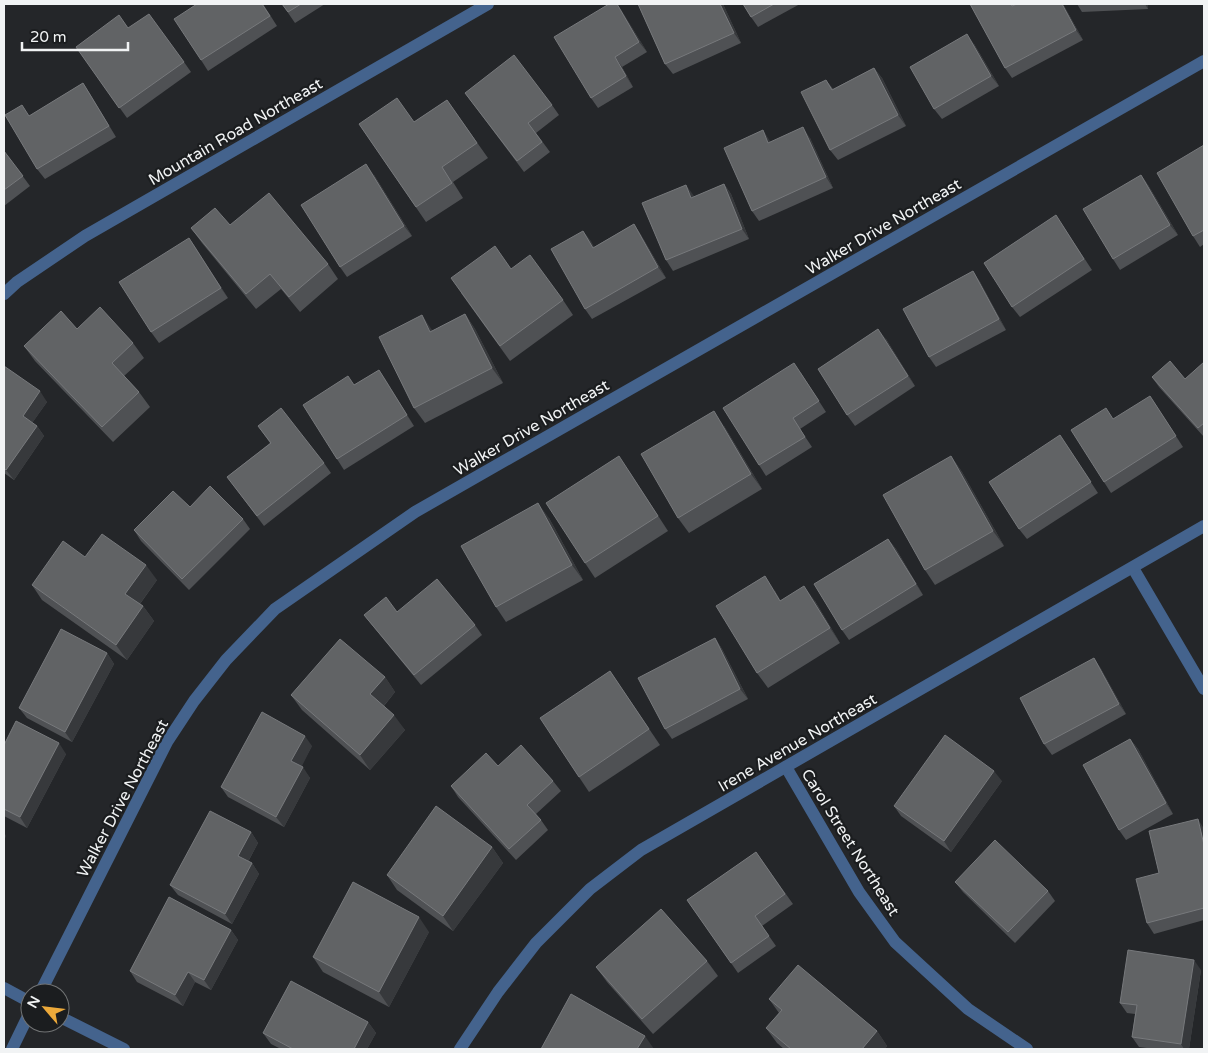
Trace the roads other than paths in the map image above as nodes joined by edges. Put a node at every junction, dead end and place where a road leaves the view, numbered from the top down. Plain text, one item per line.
1 (488, 4) edge
2 (1204, 61) edge
3 (4, 294) edge
4 (1204, 526) edge
5 (1133, 568) junction
6 (1204, 689) edge
7 (786, 767) junction
8 (45, 983) edge
9 (4, 988) edge
10 (20, 997) edge
11 (70, 1022) edge
12 (20, 1033) edge
13 (12, 1049) edge
14 (124, 1049) edge
15 (460, 1049) edge
16 (1027, 1049) edge

1 - 3 street, Mountain Road Northeast
2 - 8 street, Walker Drive Northeast
4 - 5 street, Irene Avenue Northeast
5 - 6 street
5 - 7 street, Irene Avenue Northeast
7 - 15 street, Irene Avenue Northeast
7 - 16 street, Carol Street Northeast
9 - 10 street
11 - 14 street
12 - 13 street

